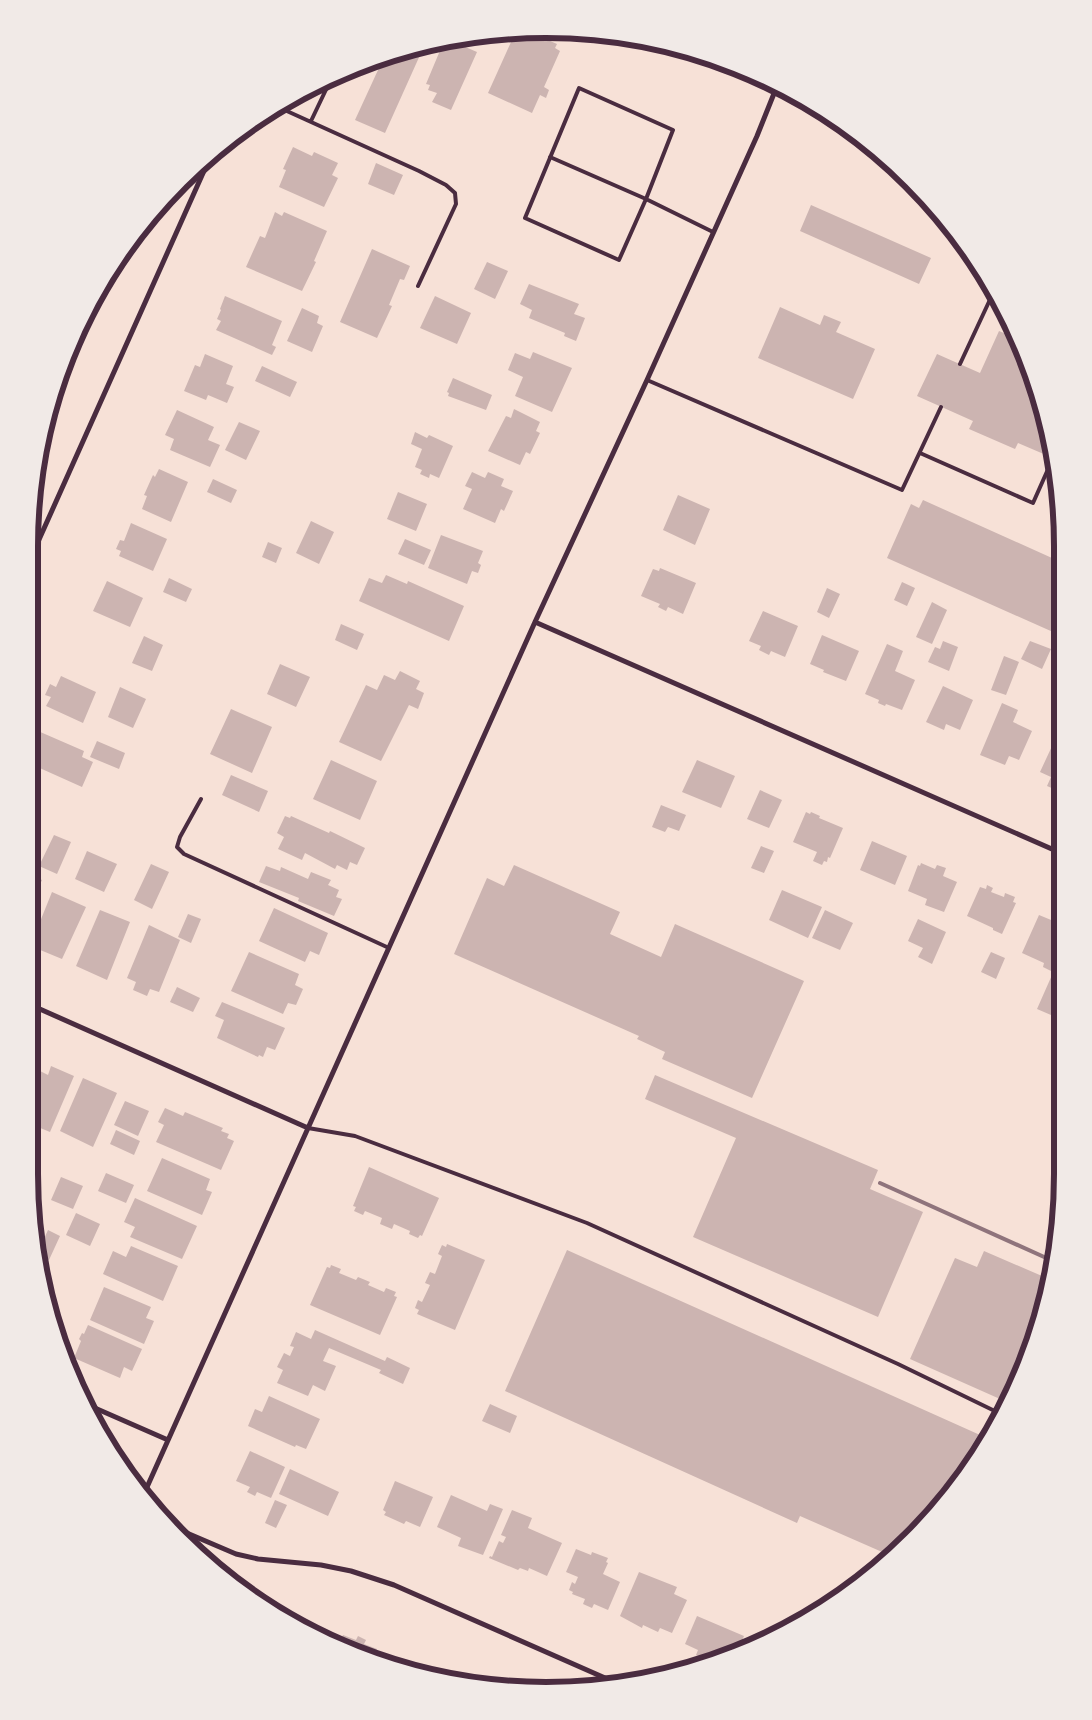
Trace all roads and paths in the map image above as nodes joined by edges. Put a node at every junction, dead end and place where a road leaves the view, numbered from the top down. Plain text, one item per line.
1 (327, 87) edge
2 (775, 92) edge
3 (286, 110) edge
4 (311, 121) junction
5 (550, 157) junction
6 (205, 170) edge
7 (646, 199) junction
8 (713, 232) junction
9 (418, 286) dead end
10 (990, 299) edge
11 (960, 364) dead end
12 (648, 380) junction
13 (941, 407) dead end
14 (920, 453) junction
15 (1048, 469) edge
16 (38, 542) edge
17 (535, 622) junction
18 (201, 799) dead end
19 (1054, 850) edge
20 (389, 948) junction
21 (38, 1008) edge
22 (308, 1128) junction
23 (95, 1408) edge
24 (995, 1411) edge
25 (168, 1440) junction
26 (146, 1488) edge
27 (184, 1532) edge
28 (606, 1679) edge

1 - 4 lane
2 - 8 street
3 - 4 lane
4 - 9 lane
5 - 7 lane
5 - 7 lane
5 - 7 lane
6 - 16 street
7 - 8 lane
8 - 12 street
10 - 11 lane
12 - 14 lane
12 - 17 street
13 - 14 lane
14 - 15 lane
17 - 19 street
17 - 20 street
18 - 20 lane
20 - 22 street
21 - 22 street
22 - 24 lane
22 - 25 street
23 - 25 street
25 - 26 street
27 - 28 street

